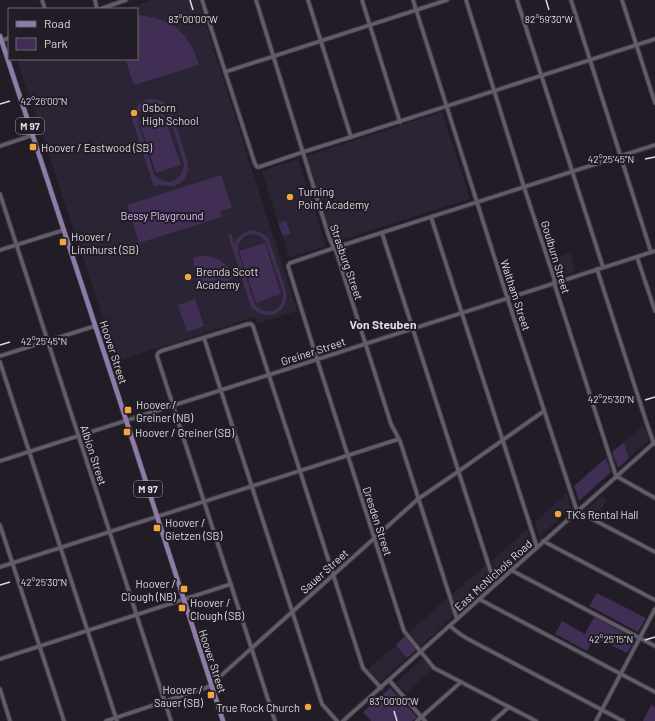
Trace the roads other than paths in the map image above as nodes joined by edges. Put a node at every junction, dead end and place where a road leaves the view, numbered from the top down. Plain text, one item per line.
1 (126, 0) edge
2 (202, 0) edge
3 (256, 0) edge
4 (308, 0) edge
5 (362, 0) edge
6 (413, 0) edge
7 (448, 0) edge
8 (466, 0) edge
9 (517, 0) edge
10 (571, 0) edge
11 (622, 0) edge
12 (102, 8) edge
13 (416, 10) junction
14 (370, 25) junction
15 (0, 39) edge
16 (655, 39) edge
17 (321, 41) junction
18 (637, 45) junction
19 (274, 56) junction
20 (590, 60) junction
21 (225, 72) junction
22 (542, 75) junction
23 (495, 91) junction
24 (655, 103) edge
25 (447, 107) junction
26 (400, 122) junction
27 (33, 135) junction
28 (351, 138) junction
29 (655, 145) edge
30 (0, 146) edge
31 (303, 152) junction
32 (620, 156) junction
33 (572, 171) junction
34 (524, 187) junction
35 (0, 194) edge
36 (477, 202) junction
37 (430, 217) junction
38 (64, 230) junction
39 (382, 233) junction
40 (17, 245) junction
41 (334, 248) junction
42 (0, 250) edge
43 (653, 251) edge
44 (637, 256) junction
45 (603, 267) junction
46 (597, 269) junction
47 (554, 283) junction
48 (508, 298) junction
49 (655, 311) edge
50 (461, 313) junction
51 (95, 326) junction
52 (412, 329) junction
53 (204, 338) junction
54 (48, 341) junction
55 (365, 343) junction
56 (0, 356) edge
57 (316, 359) junction
58 (0, 362) edge
59 (269, 375) junction
60 (221, 390) junction
61 (173, 405) junction
62 (544, 411) junction
63 (126, 420) junction
64 (78, 436) junction
65 (398, 439) junction
66 (502, 440) junction
67 (654, 443) edge
68 (29, 452) junction
69 (348, 456) junction
70 (0, 461) edge
71 (300, 471) junction
72 (459, 471) junction
73 (616, 476) junction
74 (252, 486) junction
75 (655, 498) edge
76 (418, 499) junction
77 (204, 501) junction
78 (577, 511) junction
79 (157, 516) junction
80 (0, 525) edge
81 (109, 532) junction
82 (374, 538) junction
83 (543, 541) junction
84 (60, 547) junction
85 (537, 547) junction
86 (655, 552) edge
87 (12, 563) junction
88 (0, 567) edge
89 (511, 570) junction
90 (334, 574) junction
91 (231, 584) junction
92 (495, 585) junction
93 (479, 599) junction
94 (184, 600) junction
95 (655, 600) edge
96 (655, 609) edge
97 (292, 611) junction
98 (137, 615) junction
99 (457, 619) junction
100 (450, 626) junction
101 (88, 630) junction
102 (640, 638) junction
103 (40, 646) junction
104 (655, 646) edge
105 (252, 648) junction
106 (421, 652) junction
107 (0, 659) edge
108 (621, 674) junction
109 (389, 680) junction
110 (461, 682) junction
111 (211, 685) junction
112 (380, 688) junction
113 (0, 689) edge
114 (655, 692) edge
115 (165, 701) junction
116 (509, 707) junction
117 (602, 710) junction
118 (421, 717) junction
119 (117, 719) edge
120 (10, 721) edge
121 (64, 721) edge
122 (106, 721) edge
123 (172, 721) edge
124 (223, 721) edge
125 (275, 721) edge
126 (336, 721) edge
127 (344, 721) edge
128 (417, 721) edge
129 (424, 721) edge
130 (493, 721) edge
131 (536, 721) edge
132 (596, 721) edge
133 (623, 721) edge

1 - 12 street
2 - 21 street
3 - 19 street, Strasburg Street
4 - 17 street
5 - 14 street
6 - 13 street, Waltham Street
7 - 13 street
8 - 23 street, Goulburn Street
9 - 22 street
10 - 20 street
11 - 18 street
13 - 14 street
13 - 25 street, Waltham Street
14 - 17 street
14 - 26 street
15 - 27 main road, Hoover Street / M 97
16 - 18 street
17 - 19 street
17 - 28 street
18 - 20 street
18 - 24 street
19 - 21 street
19 - 31 street, Strasburg Street
20 - 22 street
20 - 32 street
21 - 31 street
22 - 23 street
22 - 33 street
23 - 25 street
23 - 34 street, Goulburn Street
25 - 26 street
25 - 36 street, Waltham Street
26 - 28 street
27 - 30 street
27 - 38 main road, Hoover Street / M 97
28 - 31 street
29 - 32 street
31 - 41 street, Strasburg Street
32 - 33 street
32 - 43 street
33 - 34 street
33 - 45 street
34 - 36 street
34 - 47 street, Goulburn Street
35 - 40 street, Albion Street
36 - 37 street
36 - 48 street, Waltham Street
37 - 39 street
37 - 50 street
38 - 40 street
38 - 51 main road, Hoover Street / M 97
39 - 41 street
39 - 52 street
40 - 42 street
40 - 54 street, Albion Street
41 - 55 street, Strasburg Street
41 - 57 street, Dresden Street
43 - 44 street, Greiner Street
44 - 45 street, Greiner Street
44 - 49 street
45 - 46 street, Greiner Street
46 - 47 street, Greiner Street
46 - 67 street
47 - 48 street, Greiner Street
47 - 73 street, Goulburn Street
48 - 50 street, Greiner Street
48 - 62 street, Waltham Street
50 - 52 street, Greiner Street
50 - 66 street
51 - 54 street
51 - 63 main road, Hoover Street / M 97
52 - 55 street, Greiner Street
52 - 72 street
53 - 59 street
53 - 60 street
53 - 61 street
54 - 56 street
54 - 64 street, Albion Street
55 - 57 street, Greiner Street
55 - 65 street, Strasburg Street
57 - 59 street, Greiner Street
57 - 69 street, Dresden Street
58 - 68 street
59 - 60 street, Greiner Street
59 - 71 street
60 - 61 street, Greiner Street
60 - 74 street
61 - 63 street, Greiner Street
61 - 77 street
62 - 66 street, Sauer Street
62 - 78 street, Waltham Street
63 - 64 street, Greiner Street
63 - 79 main road, Hoover Street / M 97
64 - 68 street, Greiner Street
64 - 81 street, Albion Street
65 - 69 street
65 - 76 street, Strasburg Street
66 - 72 street, Sauer Street
66 - 85 street
67 - 73 street, East McNichols Road
68 - 70 street, Greiner Street
68 - 84 street
69 - 71 street
69 - 82 street, Dresden Street
71 - 74 street
71 - 90 street
72 - 76 street, Sauer Street
72 - 92 street
73 - 75 street
73 - 78 street, East McNichols Road
74 - 77 street
74 - 97 street
76 - 82 street, Sauer Street
76 - 99 street, Strasburg Street
77 - 79 street
77 - 91 street
78 - 83 street, East McNichols Road
78 - 86 street
79 - 81 street
79 - 94 main road, Hoover Street / M 97
80 - 87 street
81 - 84 street
81 - 98 street, Albion Street
82 - 90 street, Sauer Street
82 - 106 street, Dresden Street
83 - 85 street, East McNichols Road
83 - 95 street
84 - 87 street
84 - 101 street
85 - 89 street, East McNichols Road
87 - 88 street
87 - 103 street
89 - 92 street, East McNichols Road
89 - 102 street
90 - 97 street, Sauer Street
90 - 112 street
91 - 94 street
91 - 105 street
92 - 93 street, East McNichols Road
93 - 99 street, East McNichols Road
93 - 108 street
94 - 98 street
94 - 111 main road, Hoover Street / M 97
96 - 102 street
97 - 105 street, Sauer Street
97 - 126 street
98 - 101 street
98 - 115 street, Albion Street
99 - 100 street, East McNichols Road
100 - 106 street, East McNichols Road
100 - 117 street
101 - 103 street
101 - 119 street
102 - 104 street
102 - 108 street
103 - 107 street
103 - 121 street
105 - 111 street, Sauer Street
105 - 125 street
106 - 109 street, East McNichols Road
106 - 110 street, Dresden Street
108 - 114 street
108 - 117 street
109 - 112 street, East McNichols Road
109 - 118 street
110 - 116 street, Dresden Street
110 - 118 street
111 - 115 street, Sauer Street
111 - 124 main road, Hoover Street / M 97
112 - 127 street, East McNichols Road
113 - 120 street
115 - 119 street, Sauer Street
115 - 123 street, Albion Street
116 - 130 street
116 - 131 street, Dresden Street
117 - 132 street
117 - 133 street
118 - 128 street
118 - 129 street
119 - 122 street, Sauer Street

